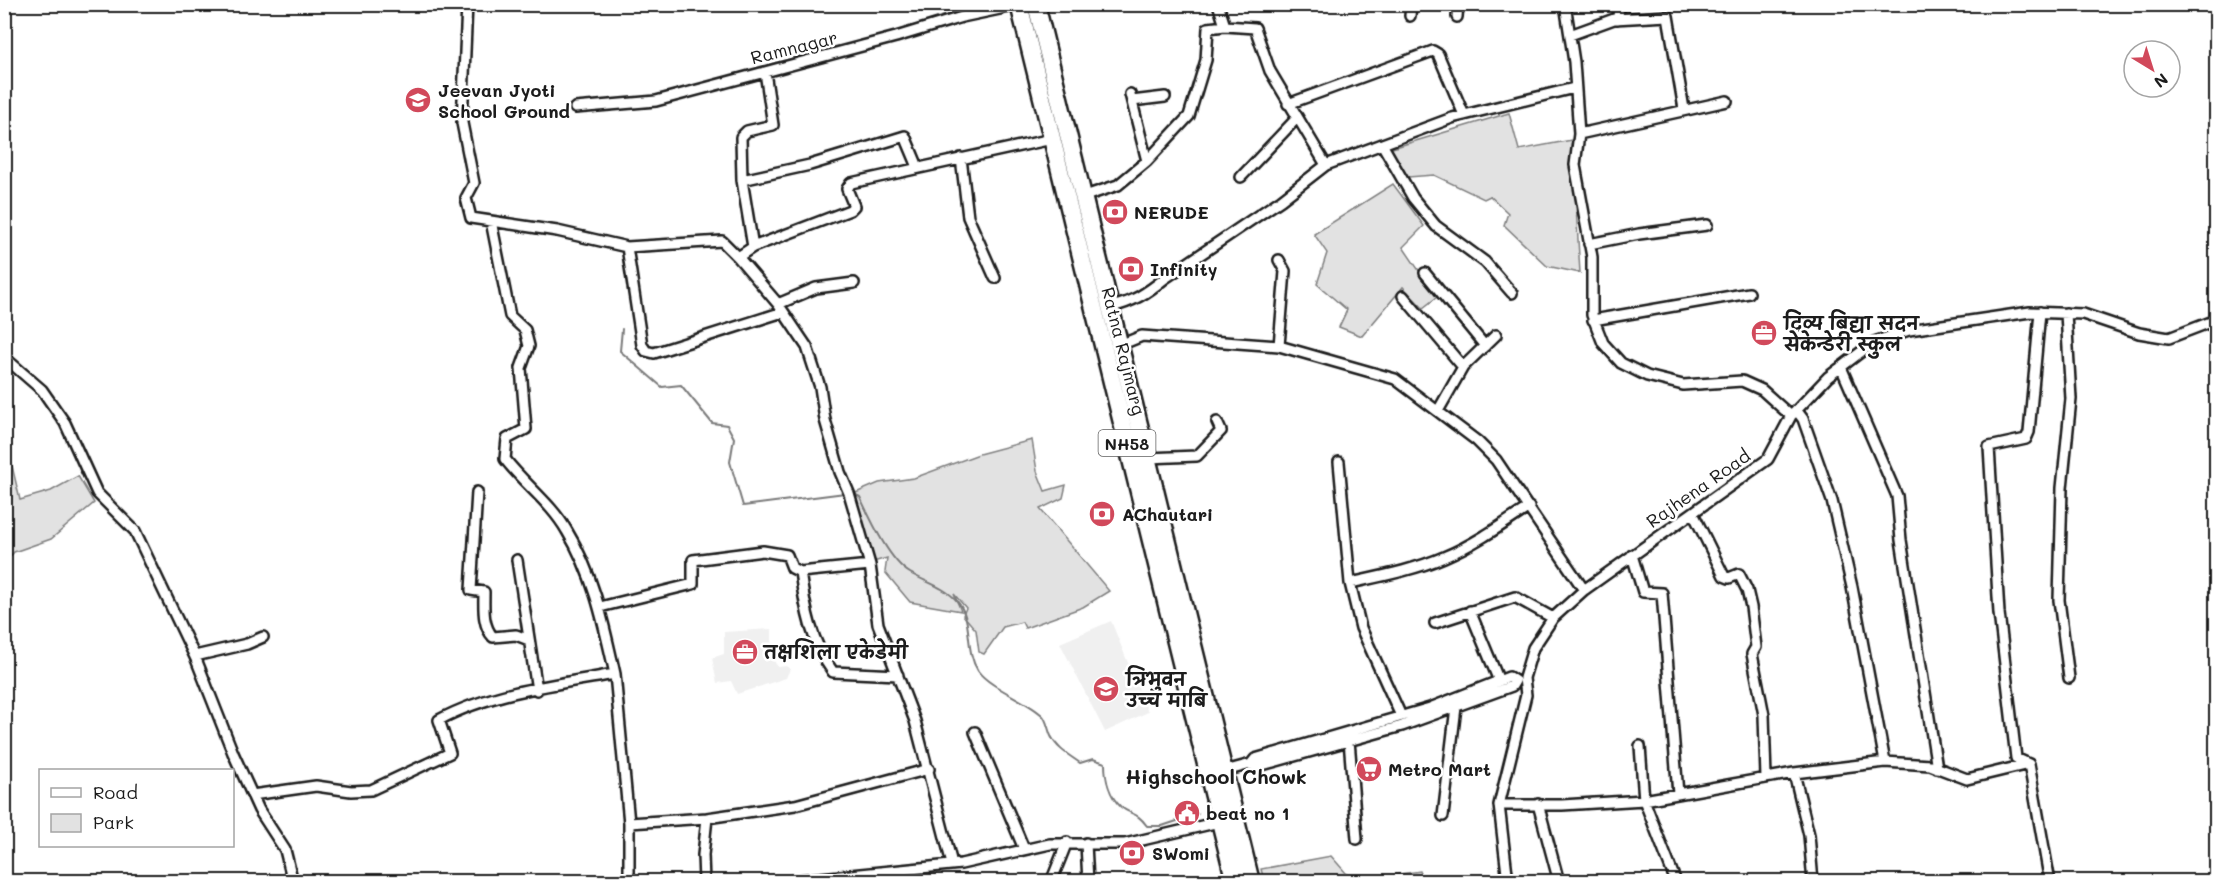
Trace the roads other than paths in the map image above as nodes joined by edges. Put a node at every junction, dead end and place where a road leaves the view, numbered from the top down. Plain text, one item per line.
1 (467, 4) edge
2 (1036, 4) edge
3 (1218, 4) edge
4 (1411, 4) edge
5 (1458, 4) edge
6 (1565, 4) edge
7 (1619, 4) edge
8 (1019, 5) edge
9 (1410, 16) dead end
10 (1457, 17) dead end
11 (1618, 19) junction
12 (1225, 26) junction
13 (1570, 35) junction
14 (765, 72) junction
15 (1574, 88) junction
16 (1165, 97) dead end
17 (1727, 101) dead end
18 (1288, 105) junction
19 (575, 108) dead end
20 (1684, 109) junction
21 (1464, 115) junction
22 (1297, 118) junction
23 (1579, 134) junction
24 (1052, 139) junction
25 (1382, 144) junction
26 (961, 158) junction
27 (1147, 161) junction
28 (1326, 165) junction
29 (918, 167) junction
30 (1240, 177) dead end
31 (742, 180) junction
32 (1085, 196) junction
33 (490, 221) junction
34 (1707, 225) dead end
35 (1589, 244) junction
36 (627, 247) junction
37 (753, 247) junction
38 (738, 257) junction
39 (1279, 260) dead end
40 (1425, 273) dead end
41 (995, 278) dead end
42 (854, 283) dead end
43 (1749, 292) dead end
44 (1512, 293) dead end
45 (1403, 296) dead end
46 (1111, 307) junction
47 (781, 308) junction
48 (2040, 312) junction
49 (2066, 313) junction
50 (1593, 320) junction
51 (2217, 320) edge
52 (1496, 335) dead end
53 (1120, 345) junction
54 (1279, 346) junction
55 (1485, 346) junction
56 (4, 357) edge
57 (1463, 367) junction
58 (1841, 367) junction
59 (1438, 411) junction
60 (1794, 414) junction
61 (1217, 422) dead end
62 (1147, 458) junction
63 (1339, 462) dead end
64 (477, 492) dead end
65 (1529, 507) junction
66 (1693, 513) junction
67 (1632, 555) junction
68 (517, 560) dead end
69 (870, 565) junction
70 (800, 572) junction
71 (1350, 583) junction
72 (1584, 590) junction
73 (600, 607) junction
74 (1470, 611) junction
75 (1553, 618) junction
76 (1435, 623) dead end
77 (263, 637) dead end
78 (529, 640) junction
79 (195, 656) junction
80 (615, 674) junction
81 (898, 675) junction
82 (2069, 678) dead end
83 (1515, 680) junction
84 (1499, 681) junction
85 (537, 690) junction
86 (1456, 707) junction
87 (1431, 712) junction
88 (1401, 716) junction
89 (975, 732) dead end
90 (1342, 739) junction
91 (1640, 746) dead end
92 (1885, 762) junction
93 (2029, 764) junction
94 (1937, 768) junction
95 (928, 769) junction
96 (1225, 771) junction
97 (1794, 773) junction
98 (1766, 778) junction
99 (1677, 794) junction
100 (252, 795) junction
101 (1644, 800) junction
102 (1499, 804) junction
103 (1538, 804) junction
104 (1443, 816) dead end
105 (707, 818) junction
106 (1219, 822) junction
107 (629, 823) junction
108 (1358, 839) dead end
109 (1067, 842) junction
110 (1086, 843) junction
111 (1024, 849) junction
112 (952, 864) junction
113 (293, 882) edge
114 (629, 882) edge
115 (704, 882) edge
116 (780, 882) edge
117 (1051, 882) edge
118 (1088, 882) edge
119 (1235, 882) edge
120 (1251, 882) edge
121 (1508, 882) edge
122 (1559, 882) edge
123 (1676, 882) edge
124 (1813, 882) edge
125 (2050, 882) edge

1 - 33 street
2 - 32 highway, Ratna Rajmarg / NH58
3 - 12 street
4 - 9 street
5 - 10 street
6 - 13 street
7 - 11 street
8 - 14 street, Ramnagar
8 - 24 highway, Ratna Rajmarg / NH58
11 - 13 street
11 - 20 street
12 - 18 street
12 - 27 street
13 - 15 street
14 - 19 street, Ramnagar
14 - 31 street
15 - 21 street
15 - 23 street
16 - 27 street
17 - 20 street
18 - 21 street
18 - 22 street
20 - 23 street
21 - 25 street
22 - 28 street
22 - 30 street
23 - 35 street
24 - 26 street
24 - 106 highway, Ratna Rajmarg / NH58
25 - 28 street
25 - 44 street
26 - 29 street
26 - 41 street
27 - 32 street
28 - 46 street
29 - 31 street
29 - 37 street
31 - 37 street
32 - 46 highway, Ratna Rajmarg / NH58
33 - 36 street
33 - 73 street
34 - 35 street
35 - 50 street
36 - 38 street
36 - 47 street
37 - 38 street
38 - 47 street
39 - 54 street
40 - 55 street
42 - 47 street
43 - 50 street
45 - 57 street
46 - 53 highway, Ratna Rajmarg / NH58
47 - 69 street
48 - 49 street, Rajhena Road
48 - 58 street, Rajhena Road
48 - 93 street
49 - 51 street, Rajhena Road
49 - 82 street
50 - 60 street
52 - 55 street
53 - 54 street
53 - 62 highway, Ratna Rajmarg / NH58
54 - 59 street
55 - 57 street
56 - 79 street
57 - 59 street
58 - 60 street, Rajhena Road
58 - 94 street
59 - 65 street
60 - 66 street, Rajhena Road
60 - 92 street
61 - 62 street
62 - 96 highway, Ratna Rajmarg / NH58
63 - 71 street
64 - 78 street
65 - 71 street
65 - 72 street
66 - 67 street, Rajhena Road
66 - 98 street
67 - 72 street, Rajhena Road
67 - 99 street
68 - 78 street
69 - 70 street
69 - 81 street
70 - 73 street
70 - 81 street
71 - 88 street
72 - 75 street, Rajhena Road
73 - 80 street
74 - 75 street
74 - 76 street
74 - 84 street
75 - 83 street, Rajhena Road
77 - 79 street
78 - 85 street
79 - 100 street
80 - 85 street
80 - 107 street
81 - 95 street
83 - 84 street
83 - 86 street
83 - 102 street, Rajhena Road
84 - 87 street
85 - 100 street
86 - 87 street
86 - 104 street
87 - 88 street
87 - 90 street
88 - 90 street
89 - 111 street
90 - 96 street
90 - 108 street
91 - 101 street
92 - 94 street
92 - 97 street
93 - 94 street
93 - 125 street
95 - 105 street
95 - 112 street
96 - 120 highway, Ratna Rajmarg / NH58
97 - 98 street
97 - 124 street
98 - 99 street
99 - 101 street
100 - 113 street
101 - 103 street
101 - 123 street
102 - 103 street
102 - 121 street
103 - 122 street
105 - 107 street
105 - 115 street
106 - 110 street
106 - 119 highway, Ratna Rajmarg / NH58
107 - 114 street
109 - 110 street
109 - 111 street
109 - 117 street
110 - 118 street
111 - 112 street
112 - 116 street

